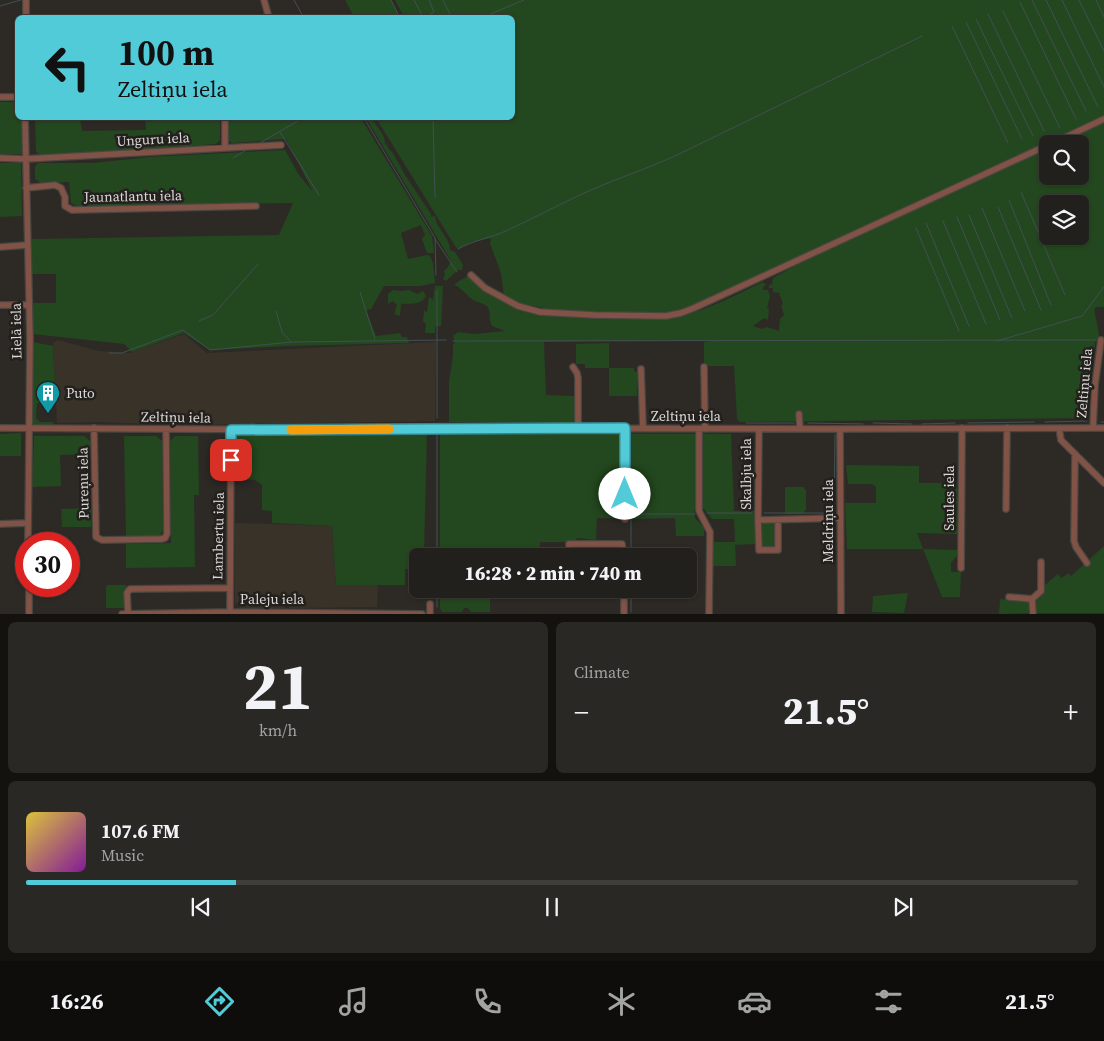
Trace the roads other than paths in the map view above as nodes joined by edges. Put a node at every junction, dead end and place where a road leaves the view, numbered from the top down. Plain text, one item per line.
1 (26, 0) edge
2 (264, 0) edge
3 (26, 15) edge
4 (269, 15) edge
5 (0, 97) edge
6 (15, 97) edge
7 (1104, 119) edge
8 (26, 120) edge
9 (225, 120) edge
10 (1069, 135) edge
11 (281, 145) dead end
12 (225, 148) junction
13 (1039, 149) edge
14 (0, 158) edge
15 (26, 159) junction
16 (26, 188) junction
17 (256, 206) dead end
18 (27, 245) junction
19 (0, 247) edge
20 (471, 274) dead end
21 (0, 305) edge
22 (28, 305) junction
23 (1101, 340) dead end
24 (573, 367) dead end
25 (704, 367) dead end
26 (641, 369) dead end
27 (799, 414) dead end
28 (0, 428) edge
29 (28, 428) junction
30 (94, 428) junction
31 (578, 428) junction
32 (625, 428) junction
33 (643, 428) junction
34 (962, 428) junction
35 (1007, 428) junction
36 (1059, 428) junction
37 (1093, 428) junction
38 (1104, 428) edge
39 (166, 429) junction
40 (702, 429) junction
41 (759, 429) junction
42 (800, 429) junction
43 (840, 429) junction
44 (231, 430) junction
45 (1075, 454) junction
46 (1104, 483) edge
47 (1006, 509) dead end
48 (840, 518) junction
49 (625, 519) dead end
50 (758, 520) junction
51 (778, 520) junction
52 (28, 523) junction
53 (0, 524) edge
54 (28, 532) edge
55 (569, 548) edge
56 (623, 548) edge
57 (1041, 562) dead end
58 (1087, 562) dead end
59 (961, 568) dead end
60 (230, 588) junction
61 (29, 597) edge
62 (1009, 597) dead end
63 (624, 598) edge
64 (1032, 599) junction
65 (430, 604) dead end
66 (128, 613) edge
67 (230, 613) edge
68 (29, 614) edge
69 (122, 614) edge
70 (422, 614) edge
71 (430, 614) edge
72 (624, 614) edge
73 (709, 614) edge
74 (841, 614) edge
75 (1033, 614) edge

1 - 3 street
2 - 4 street
5 - 6 street
7 - 10 street
8 - 15 street, Lielā iela
9 - 12 street
11 - 12 street, Unguru iela
12 - 15 street, Unguru iela
13 - 20 street
14 - 15 street, Unguru iela
15 - 16 street, Lielā iela
16 - 17 street, Jaunatlantu iela
16 - 18 street, Lielā iela
18 - 19 street
18 - 22 street, Lielā iela
21 - 22 street
22 - 29 street, Lielā iela
23 - 37 street, Zeltiņu iela
24 - 31 street
25 - 40 street
26 - 33 street
27 - 42 street
28 - 29 street
29 - 30 street, Zeltiņu iela
29 - 52 street, Lielā iela
30 - 39 street, Zeltiņu iela
30 - 39 street, Pureņu iela
31 - 32 street, Zeltiņu iela
31 - 44 street, Zeltiņu iela
32 - 33 street, Zeltiņu iela
32 - 49 street
33 - 40 street, Zeltiņu iela
34 - 35 street, Zeltiņu iela
34 - 43 street, Zeltiņu iela
34 - 59 street, Saules iela
35 - 36 street, Zeltiņu iela
35 - 47 street
36 - 37 street, Zeltiņu iela
36 - 45 street
37 - 38 street, Zeltiņu iela
39 - 44 street, Zeltiņu iela
40 - 41 street, Zeltiņu iela
40 - 73 street
41 - 42 street, Zeltiņu iela
41 - 50 street, Skalbju iela
42 - 43 street, Zeltiņu iela
43 - 48 street, Meldriņu iela
44 - 60 street, Lambertu iela
45 - 46 street
45 - 58 street
48 - 51 street, Skalbju iela
48 - 74 street, Meldriņu iela
50 - 51 street, Skalbju iela
50 - 51 street, Skalbju iela
52 - 53 street
52 - 54 street, Lielā iela
55 - 56 street
57 - 64 street
60 - 66 street
60 - 67 street, Lambertu iela
61 - 68 street
62 - 64 street
63 - 72 street
64 - 75 street
65 - 71 street
66 - 67 street, Paleju iela
66 - 69 street, Paleju iela
67 - 70 street, Paleju iela

